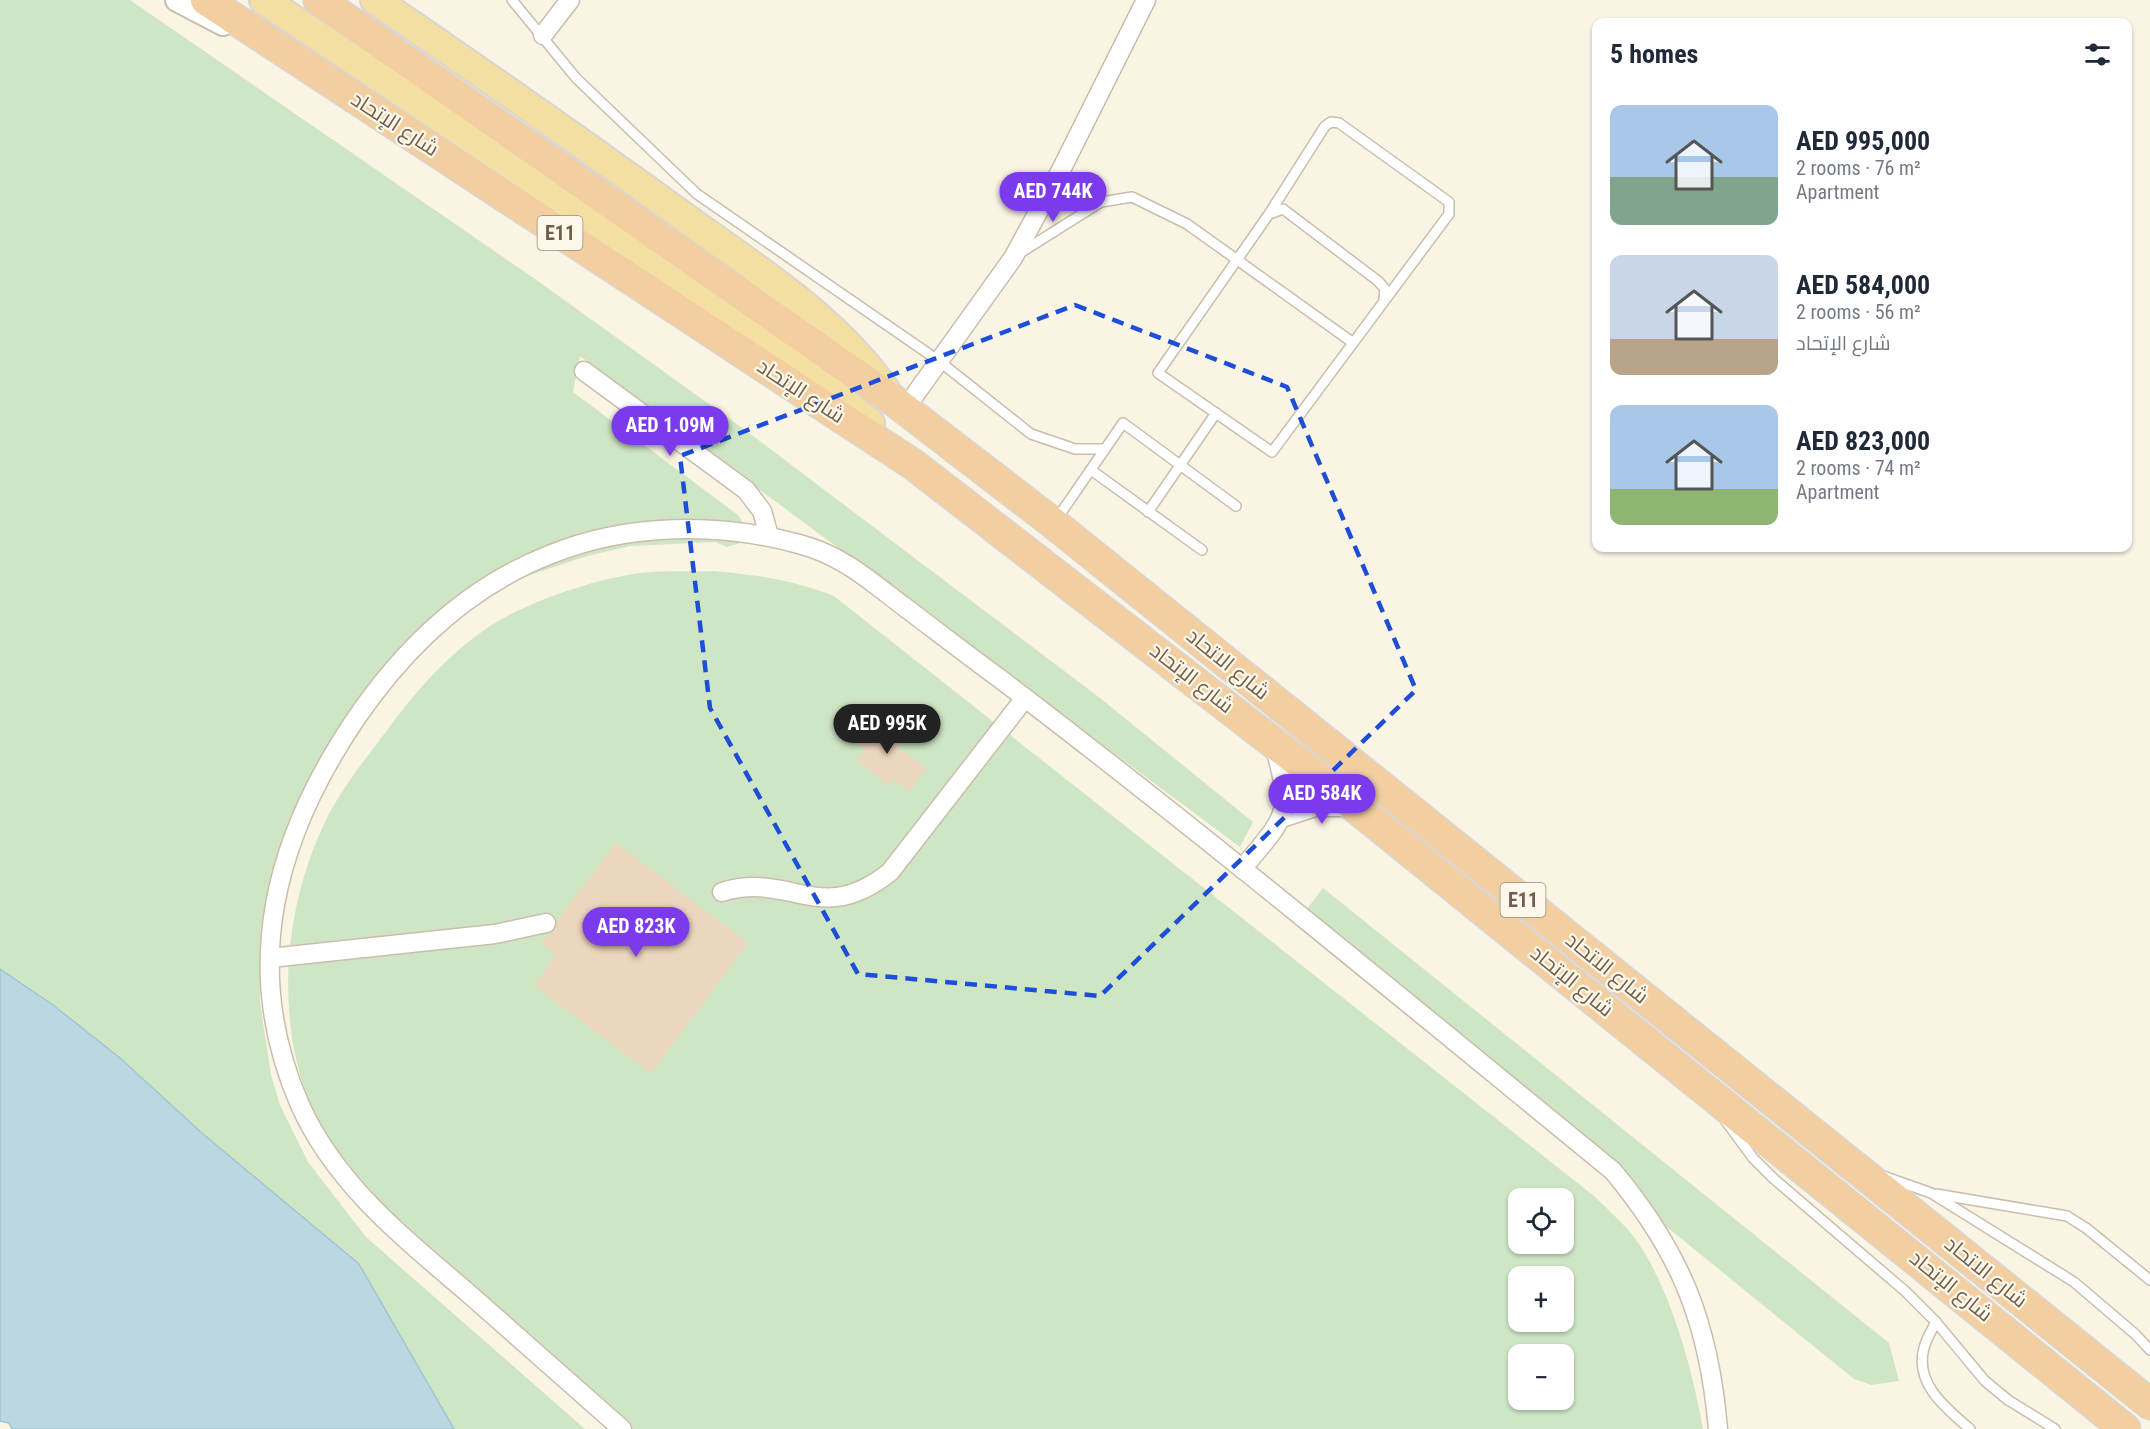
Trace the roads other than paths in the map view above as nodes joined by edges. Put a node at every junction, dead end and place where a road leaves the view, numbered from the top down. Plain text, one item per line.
1 (177, 0) edge
2 (206, 0) edge
3 (264, 0) edge
4 (319, 0) edge
5 (375, 0) edge
6 (400, 0) edge
7 (512, 0) edge
8 (570, 0) edge
9 (1146, 0) edge
10 (543, 35) junction
11 (279, 47) junction
12 (516, 95) junction
13 (1269, 214) junction
14 (1013, 258) junction
15 (1236, 259) junction
16 (1383, 299) junction
17 (1352, 342) junction
18 (939, 361) junction
19 (584, 371) dead end
20 (898, 405) junction
21 (1216, 413) junction
22 (1105, 448) junction
23 (914, 465) junction
24 (1180, 466) junction
25 (1091, 470) junction
26 (1236, 506) dead end
27 (1148, 512) junction
28 (1053, 523) junction
29 (769, 536) junction
30 (1202, 550) dead end
31 (1025, 698) junction
32 (1273, 741) junction
33 (1355, 807) junction
34 (1282, 818) junction
35 (1242, 869) junction
36 (722, 892) dead end
37 (546, 923) dead end
38 (270, 958) junction
39 (1705, 1087) junction
40 (1849, 1163) junction
41 (1931, 1193) junction
42 (2150, 1280) edge
43 (1936, 1322) junction
44 (2150, 1350) edge
45 (2150, 1404) edge
46 (622, 1429) edge
47 (1718, 1429) edge
48 (1970, 1429) edge
49 (2055, 1429) edge
50 (2125, 1429) edge

1 - 11 street
2 - 11 highway, شارع الإتحاد / E11
3 - 23 main road
4 - 20 highway, شارع الإتحاد / E11
5 - 12 main road
6 - 12 main road
7 - 10 lane
8 - 10 street
9 - 14 street
10 - 18 lane
11 - 23 highway, شارع الإتحاد / E11
12 - 20 main road
13 - 15 lane
13 - 16 lane
13 - 16 lane
14 - 15 lane
14 - 18 street
15 - 17 lane
15 - 21 lane
16 - 17 lane
17 - 21 lane
18 - 20 street
18 - 22 lane
19 - 29 street
20 - 28 highway, شارع الاتحاد / E11
21 - 24 lane
22 - 24 lane
22 - 25 lane
23 - 32 highway, شارع الإتحاد / E11
24 - 26 lane
24 - 27 lane
25 - 27 lane
25 - 28 lane
27 - 30 lane
28 - 40 highway, شارع الاتحاد / E11
29 - 31 street
29 - 38 street
31 - 35 street
31 - 36 street
32 - 33 highway, شارع الإتحاد / E11
32 - 34 street
33 - 34 street
33 - 39 highway, شارع الإتحاد / E11
34 - 35 street
35 - 47 street
37 - 38 street
38 - 46 street
39 - 43 lane
39 - 50 highway, شارع الإتحاد / E11
40 - 41 lane
40 - 45 highway, شارع الاتحاد / E11
41 - 42 lane
41 - 44 lane
43 - 48 lane
43 - 49 lane

